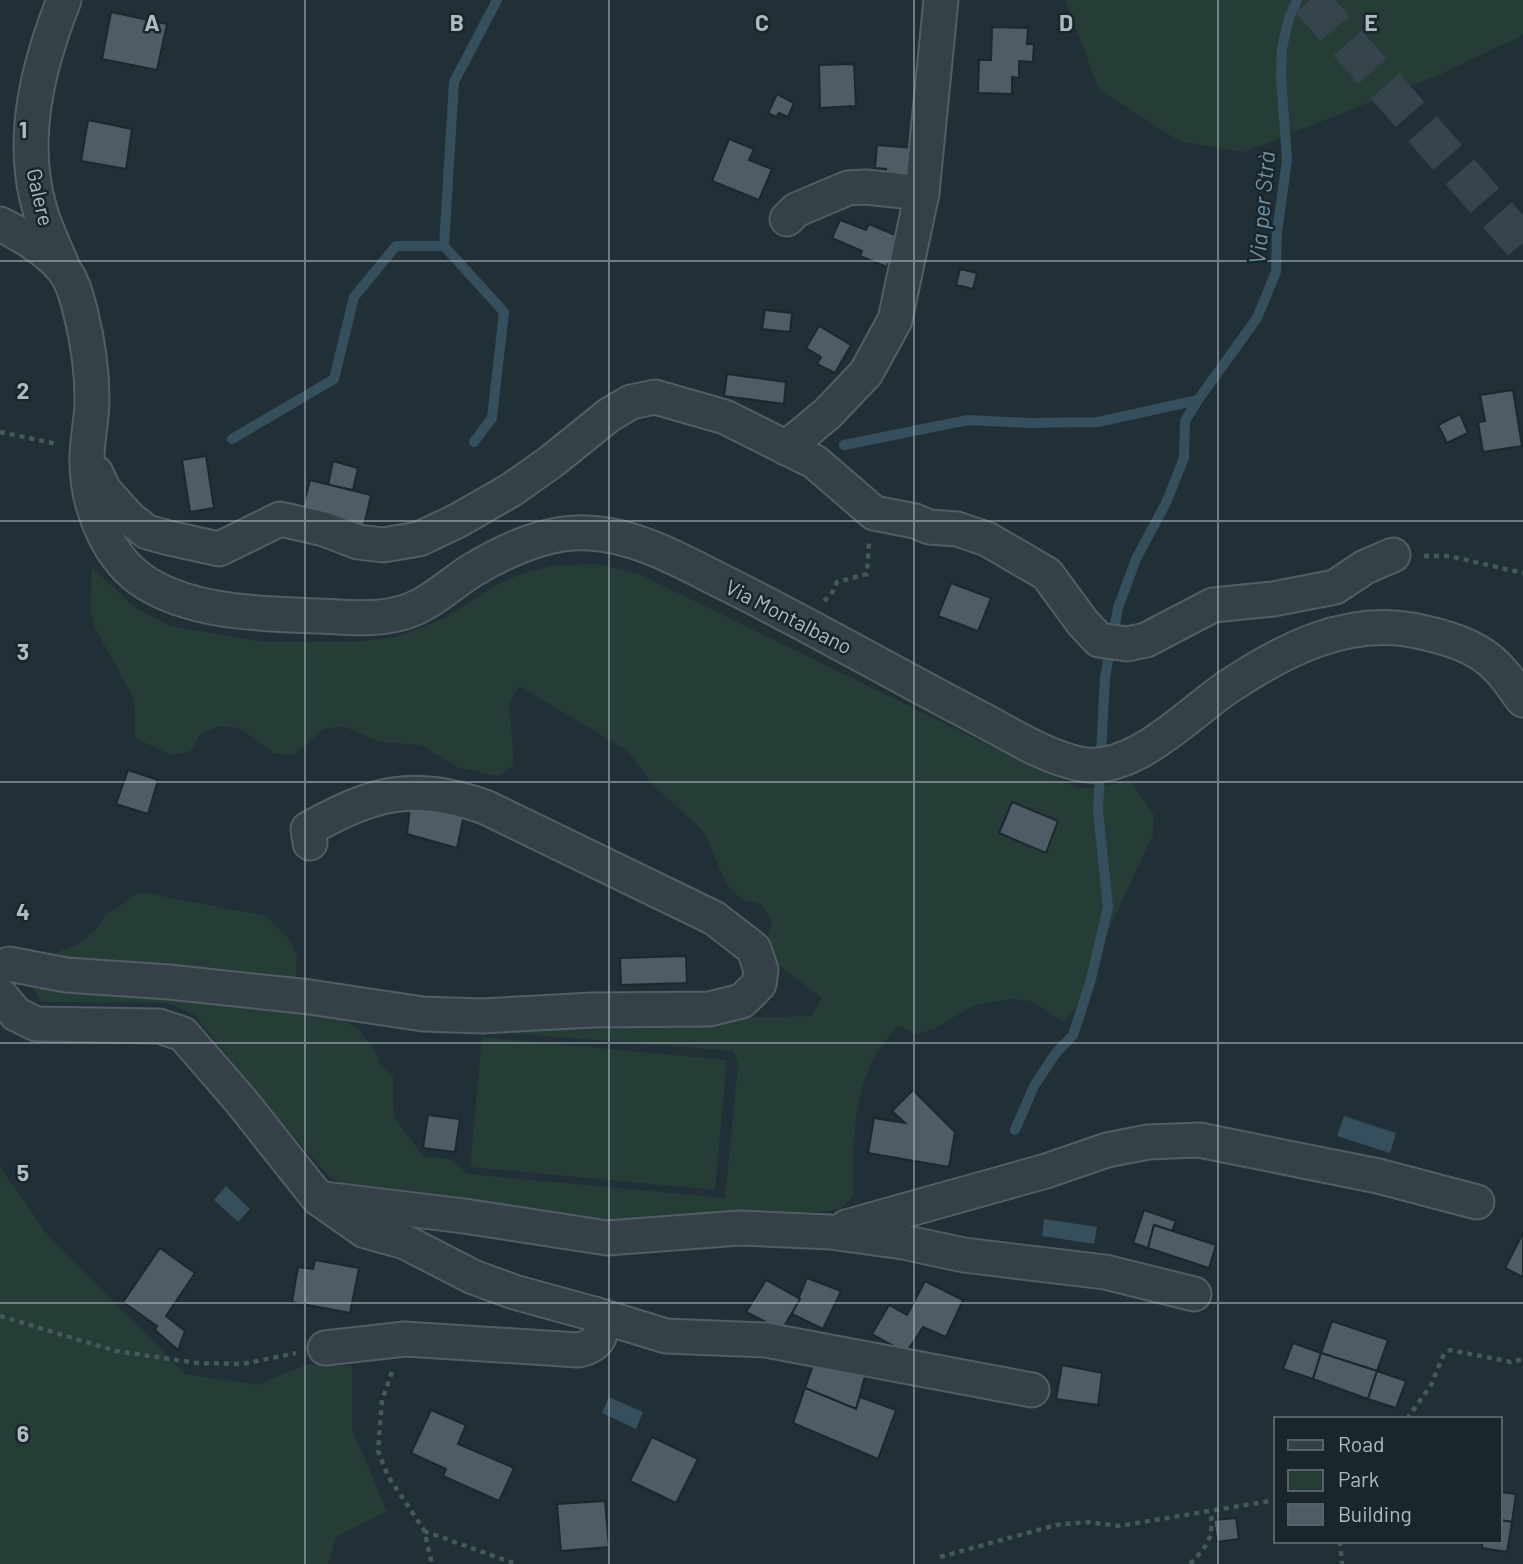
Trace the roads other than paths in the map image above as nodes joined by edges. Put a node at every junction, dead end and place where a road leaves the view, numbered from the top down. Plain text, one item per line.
1 (64, 0) edge
2 (941, 0) edge
3 (922, 193) junction
4 (787, 219) dead end
5 (0, 224) edge
6 (63, 269) junction
7 (88, 447) junction
8 (786, 448) junction
9 (1394, 555) road end
10 (1523, 700) edge
11 (310, 843) dead end
12 (0, 968) edge
13 (0, 995) edge
14 (318, 1198) junction
15 (1477, 1202) dead end
16 (830, 1232) junction
17 (1194, 1294) dead end
18 (594, 1314) junction
19 (325, 1348) road end
20 (1032, 1390) dead end

1 - 6 street, Galere
2 - 3 street
3 - 4 street
3 - 8 street
5 - 6 street, Via Montalbano
6 - 7 street, Via Montalbano
7 - 8 street
7 - 10 street, Via Montalbano
8 - 9 street
11 - 12 street
13 - 14 street
14 - 16 street
14 - 18 street
15 - 16 street
16 - 17 street
18 - 19 street
18 - 20 street

